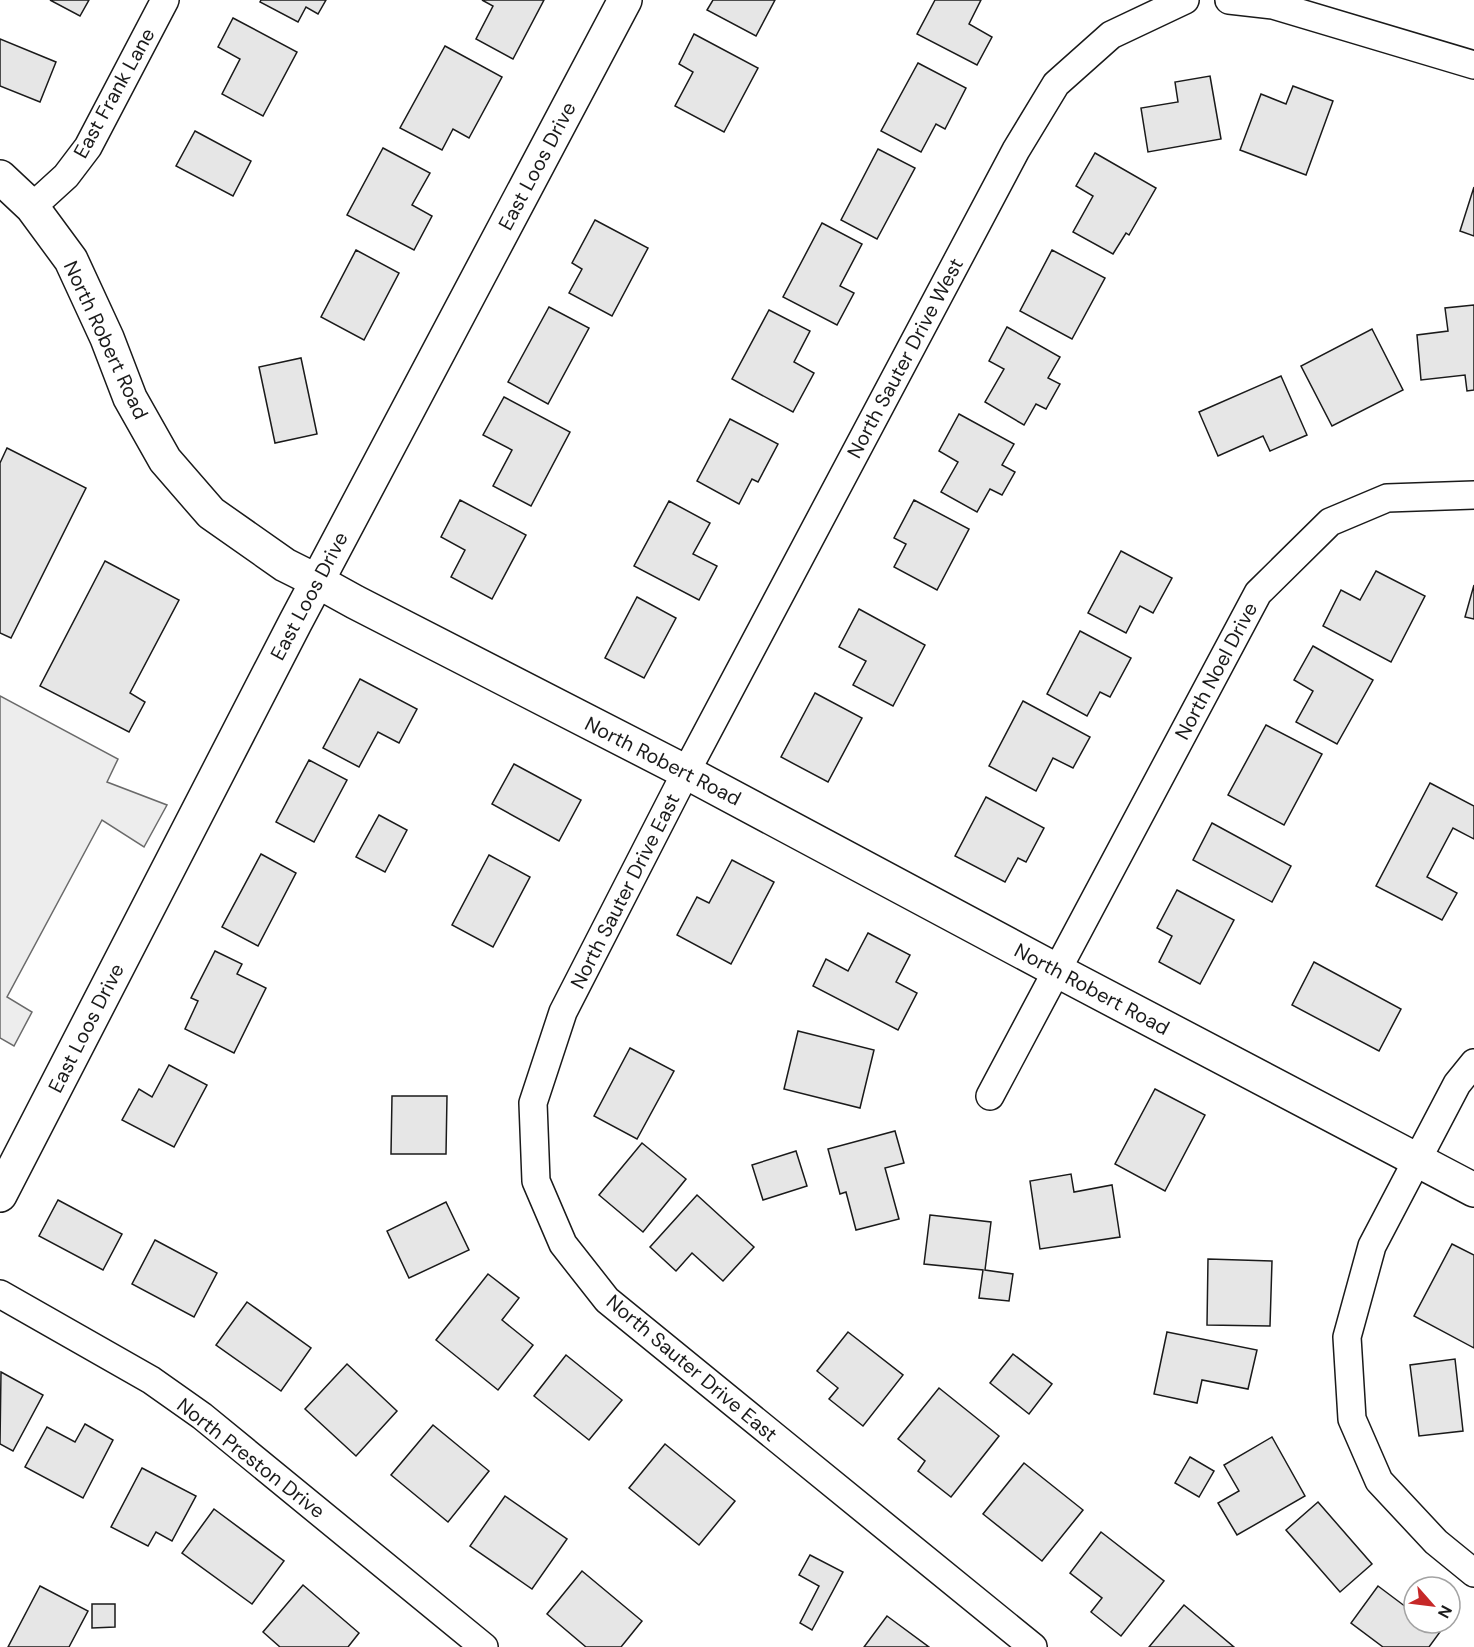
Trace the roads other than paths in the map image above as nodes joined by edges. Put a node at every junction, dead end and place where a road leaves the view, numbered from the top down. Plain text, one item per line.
1 (165, 0) edge
2 (625, 0) edge
3 (1185, 0) edge
4 (1229, 0) edge
5 (1474, 64) edge
6 (0, 177) edge
7 (32, 207) junction
8 (1474, 495) edge
9 (317, 581) junction
10 (687, 772) junction
11 (1056, 970) junction
12 (1474, 1063) edge
13 (990, 1096) dead end
14 (1416, 1160) junction
15 (1474, 1190) edge
16 (0, 1195) edge
17 (0, 1294) edge
18 (1474, 1573) edge
19 (484, 1647) edge
20 (1033, 1647) edge

1 - 7 street, East Frank Lane
2 - 9 main road, East Loos Drive
3 - 10 street, North Sauter Drive West
4 - 5 street
6 - 7 main road, North Robert Road
7 - 9 main road, North Robert Road
8 - 11 street, North Noel Drive
9 - 10 main road, North Robert Road
9 - 16 main road, East Loos Drive
10 - 11 main road, North Robert Road
10 - 20 street, North Sauter Drive East
11 - 13 street, North Noel Drive
11 - 14 main road, North Robert Road
12 - 14 street
14 - 15 main road, North Robert Road
14 - 18 street
17 - 19 street, North Preston Drive

